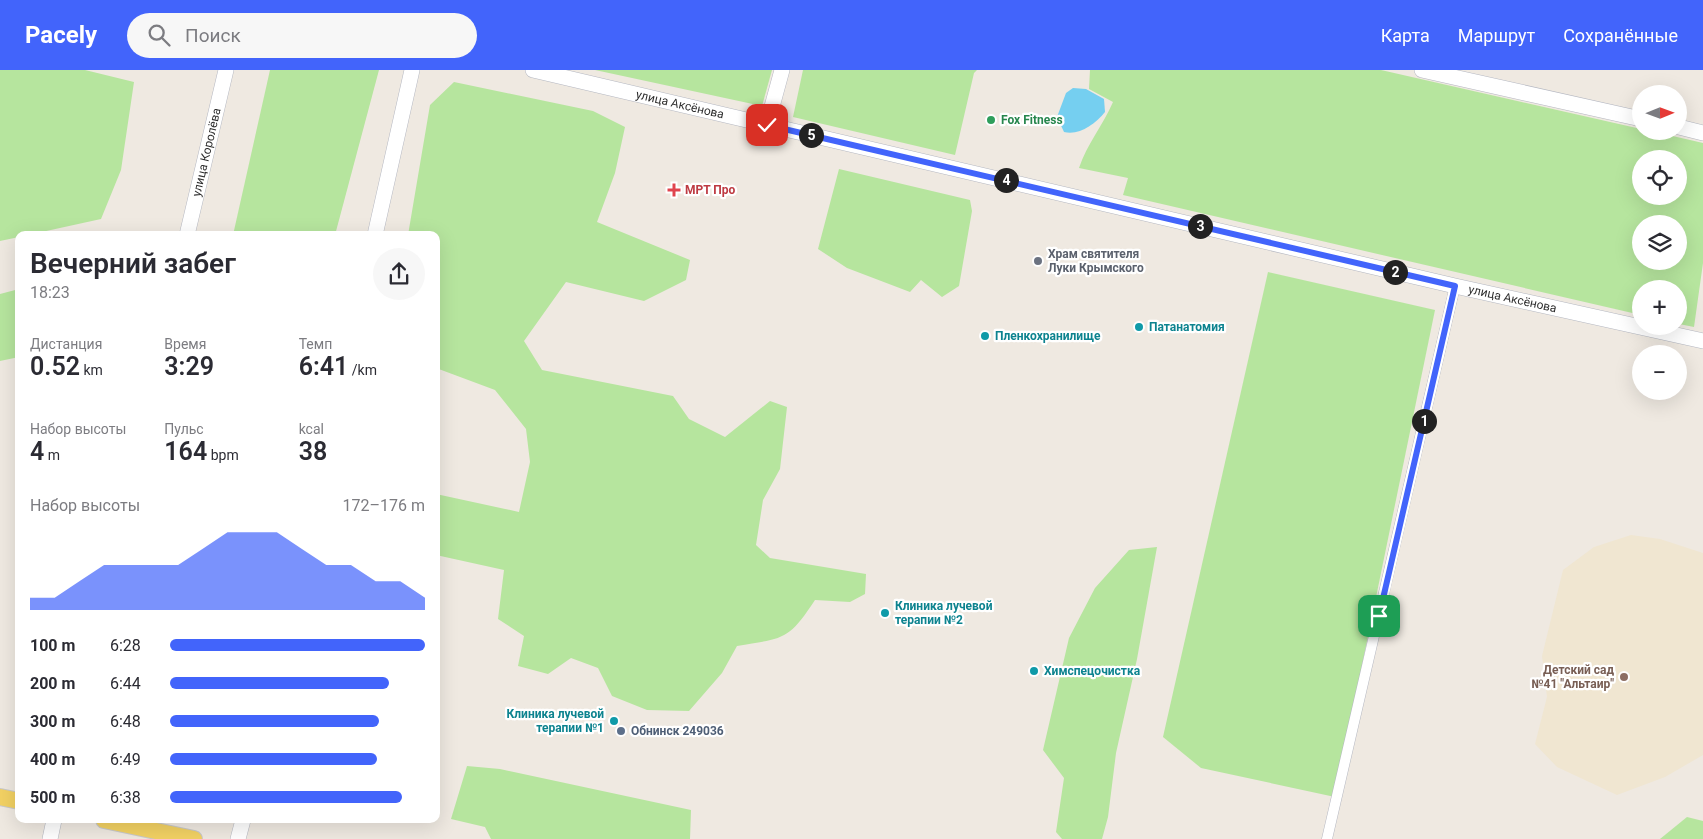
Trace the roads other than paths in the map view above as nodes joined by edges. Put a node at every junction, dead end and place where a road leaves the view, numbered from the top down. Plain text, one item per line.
1 (226, 70) edge
2 (412, 70) edge
3 (533, 70) edge
4 (782, 70) edge
5 (1422, 70) edge
6 (1632, 117) edge
7 (767, 125) junction
8 (1688, 129) edge
9 (1703, 133) edge
10 (188, 231) edge
11 (376, 231) edge
12 (1455, 286) junction
13 (1703, 341) edge
14 (0, 797) edge
15 (15, 800) edge
16 (53, 823) edge
17 (118, 823) edge
18 (242, 823) edge
19 (50, 839) edge
20 (194, 839) edge
21 (238, 839) edge
22 (1327, 839) edge

1 - 10 main road, улица Королёва
2 - 11 main road
3 - 7 main road, улица Аксёнова
4 - 7 main road
5 - 6 main road
7 - 12 main road, улица Аксёнова
8 - 9 main road
12 - 13 main road, улица Аксёнова
12 - 22 street
14 - 15 main road
16 - 19 main road
17 - 20 main road
18 - 21 main road

